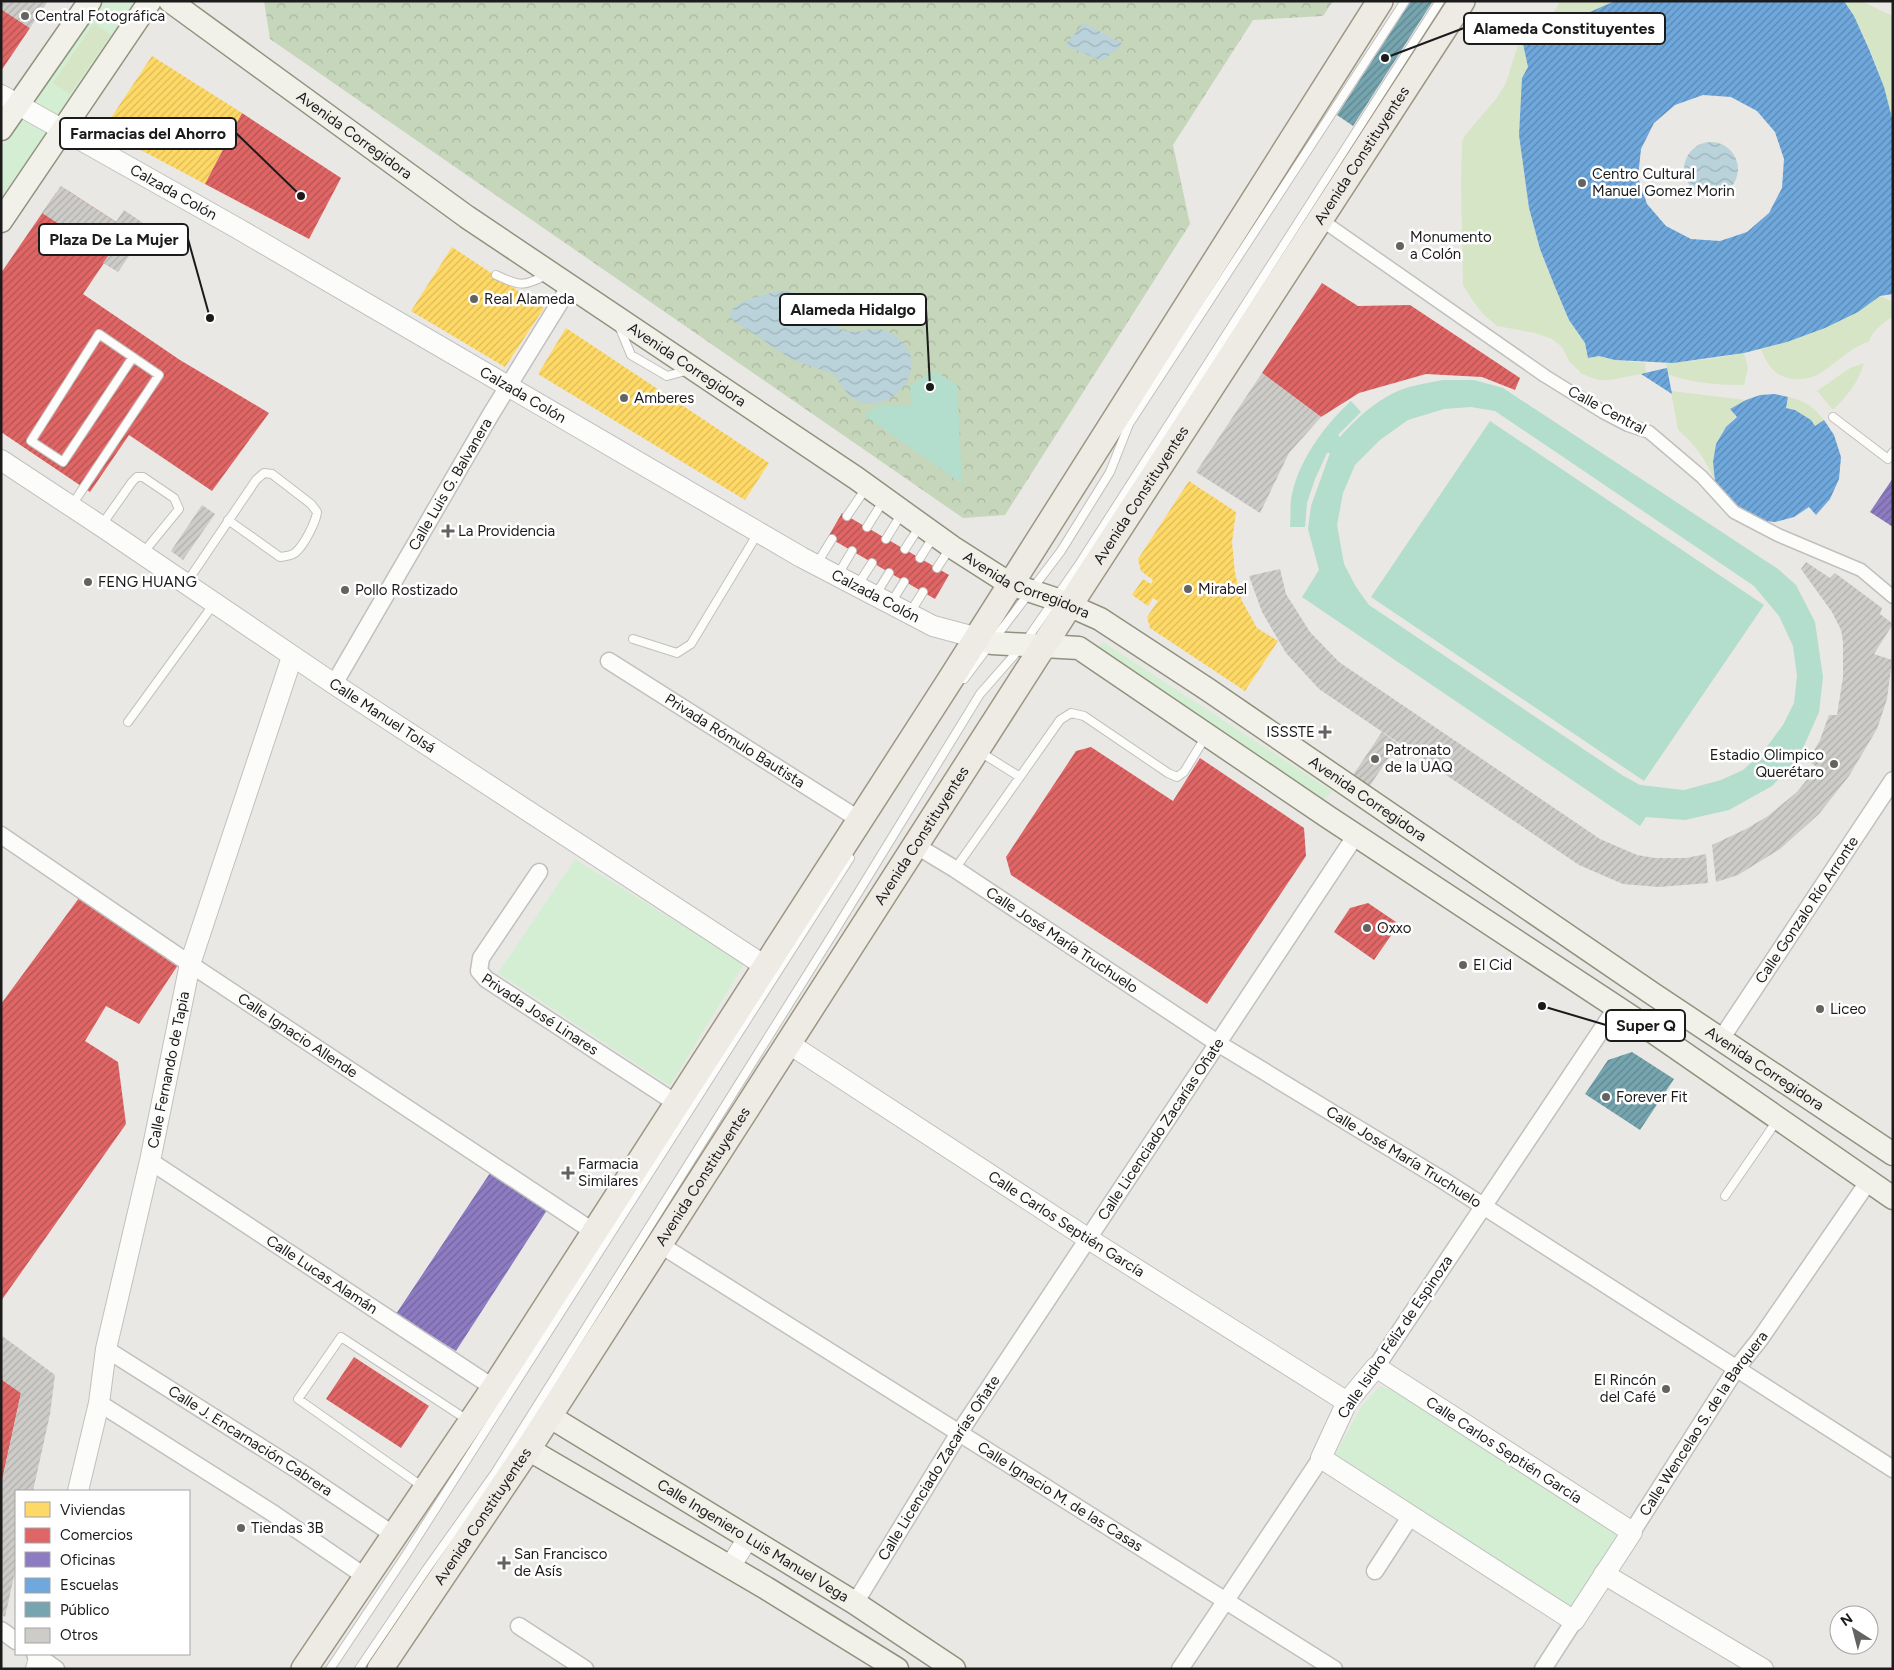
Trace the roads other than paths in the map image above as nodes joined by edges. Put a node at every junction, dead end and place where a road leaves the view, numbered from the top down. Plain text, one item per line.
1 (90, 1) edge
2 (150, 1) edge
3 (170, 1) edge
4 (1380, 1) edge
5 (1406, 1) edge
6 (1440, 1) edge
7 (1462, 1) edge
8 (9, 100) edge
9 (1, 129) edge
10 (64, 129) junction
11 (1320, 218) junction
12 (1, 221) edge
13 (550, 273) junction
14 (496, 275) dead end
15 (570, 286) junction
16 (133, 358) junction
17 (508, 386) junction
18 (1833, 417) dead end
19 (1893, 452) edge
20 (1, 460) edge
21 (876, 492) junction
22 (72, 506) junction
23 (847, 516) dead end
24 (228, 520) junction
25 (101, 526) junction
26 (867, 527) dead end
27 (928, 529) junction
28 (758, 532) junction
29 (832, 539) dead end
30 (886, 539) dead end
31 (904, 549) dead end
32 (852, 551) dead end
33 (142, 555) junction
34 (920, 558) dead end
35 (872, 563) dead end
36 (816, 565) junction
37 (938, 568) dead end
38 (890, 573) dead end
39 (837, 576) junction
40 (904, 582) dead end
41 (185, 584) junction
42 (857, 586) junction
43 (1020, 588) junction
44 (923, 592) dead end
45 (1893, 596) edge
46 (883, 600) junction
47 (1062, 603) junction
48 (214, 604) junction
49 (909, 614) junction
50 (633, 638) dead end
51 (985, 640) junction
52 (1033, 646) junction
53 (292, 657) junction
54 (609, 661) dead end
55 (962, 683) dead end
56 (334, 684) junction
57 (128, 722) dead end
58 (1207, 734) junction
59 (976, 750) junction
60 (1020, 778) junction
61 (1893, 780) edge
62 (860, 820) junction
63 (1, 836) edge
64 (1356, 836) junction
65 (915, 845) junction
66 (855, 850) dead end
67 (955, 869) junction
68 (539, 872) dead end
69 (190, 964) junction
70 (765, 966) junction
71 (1616, 1008) junction
72 (1721, 1040) junction
73 (788, 1043) junction
74 (1219, 1044) junction
75 (676, 1103) junction
76 (1779, 1118) junction
77 (1890, 1146) edge
78 (150, 1161) junction
79 (1868, 1182) junction
80 (1725, 1196) dead end
81 (1893, 1198) edge
82 (1484, 1206) junction
83 (594, 1232) junction
84 (1087, 1238) junction
85 (659, 1244) junction
86 (106, 1349) junction
87 (1376, 1367) junction
88 (1736, 1369) junction
89 (494, 1388) junction
90 (1347, 1402) junction
91 (98, 1403) junction
92 (549, 1416) junction
93 (470, 1422) junction
94 (959, 1433) junction
95 (528, 1449) junction
96 (1321, 1458) junction
97 (1893, 1470) edge
98 (426, 1489) junction
99 (78, 1490) edge
100 (1410, 1517) junction
101 (1632, 1532) junction
102 (394, 1535) junction
103 (748, 1538) junction
104 (730, 1567) junction
105 (1376, 1571) dead end
106 (1604, 1574) junction
107 (366, 1577) junction
108 (1226, 1600) junction
109 (855, 1603) junction
110 (1574, 1622) junction
111 (519, 1626) dead end
112 (1, 1630) edge
113 (15, 1640) edge
114 (38, 1658) edge
115 (56, 1669) edge
116 (304, 1669) edge
117 (330, 1669) edge
118 (359, 1669) edge
119 (380, 1669) edge
120 (585, 1669) edge
121 (897, 1669) edge
122 (954, 1669) edge
123 (1180, 1669) edge
124 (1334, 1669) edge
125 (1543, 1669) edge
126 (1763, 1669) edge

1 - 8 main road
2 - 10 main road
3 - 13 main road, Avenida Corregidora
4 - 43 main road
5 - 43 lane
6 - 47 lane
7 - 11 main road, Avenida Constituyentes
8 - 9 main road
8 - 10 street, Calzada Colón
10 - 12 main road
10 - 17 street, Calzada Colón
11 - 45 street, Calle Central
11 - 47 main road, Avenida Constituyentes
13 - 14 lane
13 - 15 main road, Avenida Corregidora
15 - 17 street, Calle Luis G. Balvanera
15 - 21 main road, Avenida Corregidora
16 - 16 lane
16 - 22 lane
17 - 28 street, Calzada Colón
17 - 56 street, Calle Luis G. Balvanera
18 - 19 lane
20 - 22 street, Calle Manuel Tolsá
21 - 23 lane
21 - 26 lane
21 - 27 main road, Avenida Corregidora
22 - 25 street, Calle Manuel Tolsá
24 - 24 lane
24 - 41 lane
25 - 33 street, Calle Manuel Tolsá
25 - 33 lane
27 - 30 lane
27 - 31 lane
27 - 34 lane
27 - 37 lane
27 - 43 main road, Avenida Corregidora
28 - 36 street, Calzada Colón
28 - 50 lane
29 - 36 lane
32 - 39 lane
33 - 41 street, Calle Manuel Tolsá
35 - 42 lane
36 - 39 street, Calzada Colón
38 - 46 lane
39 - 42 street, Calzada Colón
40 - 46 lane
41 - 48 street, Calle Manuel Tolsá
42 - 46 street, Calzada Colón
43 - 47 main road, Avenida Corregidora
43 - 51 main road
44 - 49 lane
46 - 49 street, Calzada Colón
47 - 52 main road, Avenida Constituyentes
47 - 72 main road, Avenida Corregidora
48 - 53 street, Calle Manuel Tolsá
48 - 57 lane
49 - 51 street, Calzada Colón
51 - 52 main road, Calzada Colón
51 - 55 lane
51 - 62 main road
52 - 58 main road
52 - 59 main road, Avenida Constituyentes
52 - 118 lane
53 - 56 street, Calle Manuel Tolsá
53 - 69 street, Calle Fernando de Tapia
54 - 62 street, Privada Rómulo Bautista
56 - 70 street, Calle Manuel Tolsá
58 - 60 lane
58 - 64 main road
59 - 60 lane
59 - 65 main road, Avenida Constituyentes
60 - 67 lane
61 - 72 street, Calle Gonzalo Río Arronte
62 - 70 main road
63 - 69 street, Calle Ignacio Allende
64 - 71 main road
64 - 74 street, Calle Licenciado Zacarías Oñate
65 - 67 street, Calle José María Truchuelo
65 - 73 main road, Avenida Constituyentes
66 - 117 lane
67 - 74 street, Calle José María Truchuelo
68 - 75 street, Privada José Linares
69 - 78 street, Calle Fernando de Tapia
69 - 83 street, Calle Ignacio Allende
70 - 75 main road
71 - 76 main road
71 - 82 street, Calle Isidro Féliz de Espinoza
72 - 77 main road, Avenida Corregidora
73 - 84 street, Calle Carlos Septién García
73 - 85 main road, Avenida Constituyentes
74 - 82 street, Calle José María Truchuelo
74 - 84 street, Calle Licenciado Zacarías Oñate
75 - 83 main road
76 - 79 main road
76 - 80 lane
78 - 86 street, Calle Fernando de Tapia
78 - 89 street, Calle Lucas Alamán
79 - 81 main road
79 - 88 street, Calle Wencelao S. de la Barquera
82 - 87 street, Calle Isidro Féliz de Espinoza
82 - 88 street, Calle José María Truchuelo
83 - 89 main road
84 - 90 street, Calle Carlos Septién García
84 - 94 street, Calle Licenciado Zacarías Oñate
85 - 92 main road, Avenida Constituyentes
85 - 94 street, Calle Ignacio M. de las Casas
86 - 91 street, Calle Fernando de Tapia
86 - 102 street, Calle J. Encarnación Cabrera
87 - 90 street, Calle Isidro Féliz de Espinoza
87 - 101 street, Calle Carlos Septién García
88 - 97 street, Calle José María Truchuelo
88 - 101 street, Calle Wencelao S. de la Barquera
89 - 93 main road
90 - 96 street, Calle Isidro Féliz de Espinoza
91 - 99 street, Calle Fernando de Tapia
91 - 107 street
92 - 95 main road, Avenida Constituyentes
92 - 103 main road, Calle Ingeniero Luis Manuel Vega
93 - 98 main road
93 - 98 lane
94 - 108 street, Calle Ignacio M. de las Casas
94 - 109 street, Calle Licenciado Zacarías Oñate
95 - 104 main road
95 - 119 main road, Avenida Constituyentes
96 - 100 street
96 - 108 street, Calle Isidro Féliz de Espinoza
98 - 102 main road
100 - 105 street
100 - 110 street
101 - 106 street, Calle Wencelao S. de la Barquera
102 - 107 main road
103 - 104 street
103 - 109 main road, Calle Ingeniero Luis Manuel Vega
104 - 121 main road
106 - 110 street, Calle Wencelao S. de la Barquera
106 - 126 street
107 - 116 main road
108 - 123 street, Calle Isidro Féliz de Espinoza
108 - 124 street, Calle Ignacio M. de las Casas
109 - 122 main road, Calle Ingeniero Luis Manuel Vega
110 - 125 street, Calle Wencelao S. de la Barquera
111 - 120 street
112 - 113 street
114 - 115 street

